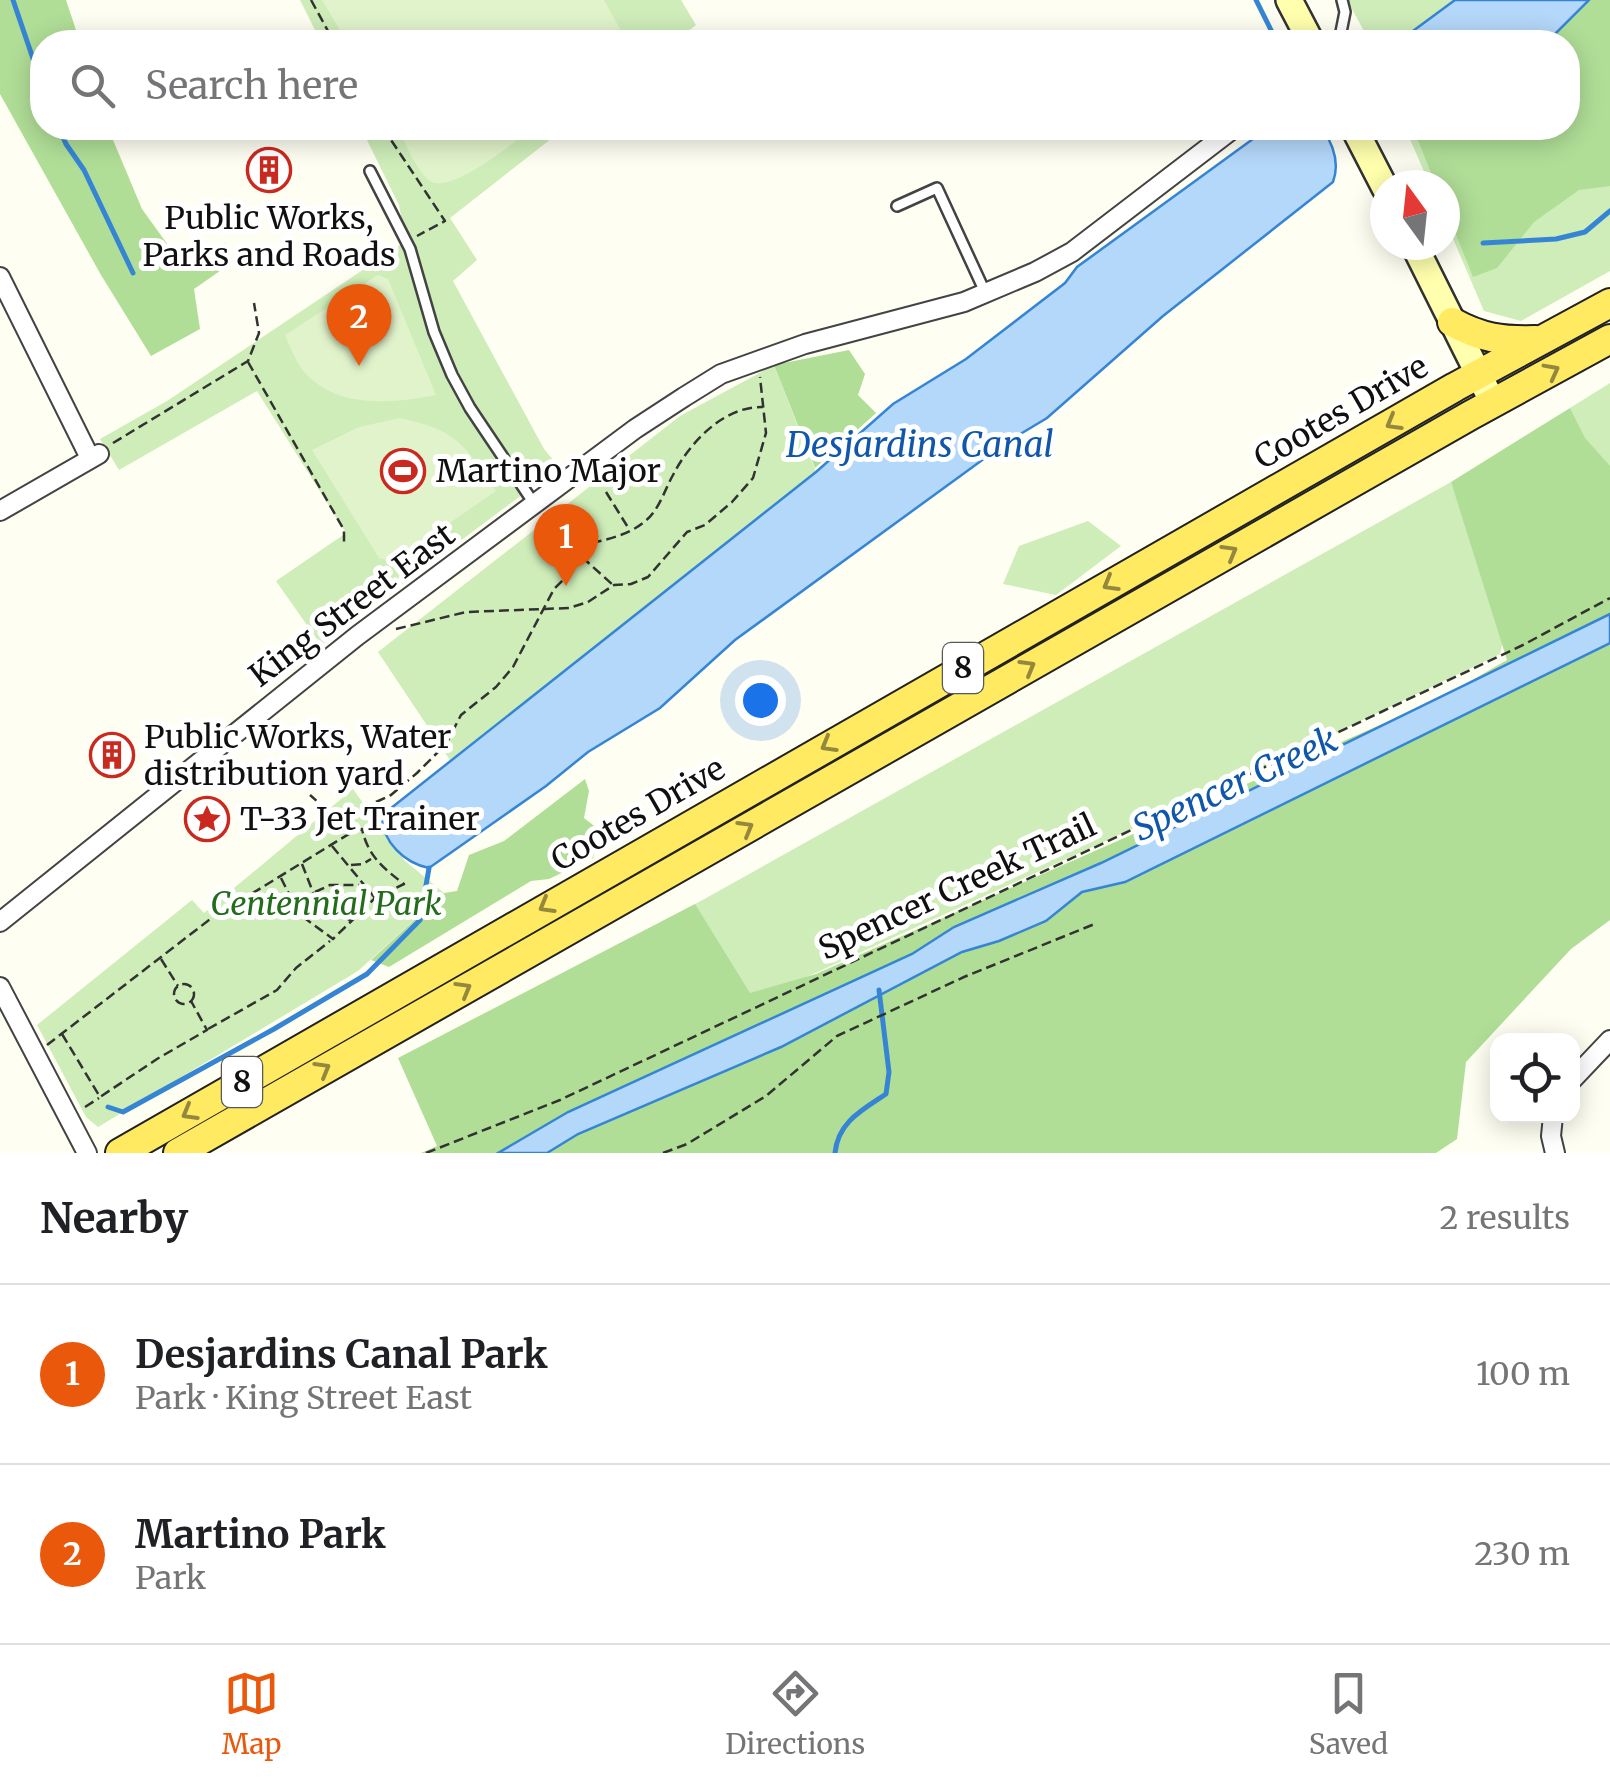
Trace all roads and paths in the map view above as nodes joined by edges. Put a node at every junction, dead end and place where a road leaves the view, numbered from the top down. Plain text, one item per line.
1 (311, 0) edge
2 (1290, 0) edge
3 (1342, 0) edge
4 (327, 30) edge
5 (1305, 30) edge
6 (1341, 30) edge
7 (391, 140) edge
8 (1218, 140) edge
9 (1360, 140) edge
10 (1376, 170) edge
11 (370, 171) dead end
12 (897, 206) dead end
13 (406, 241) junction
14 (1421, 260) edge
15 (0, 277) edge
16 (985, 292) junction
17 (1610, 302) edge
18 (254, 303) dead end
19 (1452, 322) junction
20 (1542, 340) junction
21 (1610, 340) edge
22 (248, 361) junction
23 (758, 361) junction
24 (1477, 374) junction
25 (1493, 403) junction
26 (765, 408) junction
27 (96, 456) junction
28 (606, 492) dead end
29 (541, 500) junction
30 (0, 511) edge
31 (631, 531) junction
32 (344, 544) dead end
33 (576, 546) junction
34 (580, 555) junction
35 (614, 586) junction
36 (1610, 598) edge
37 (543, 611) junction
38 (386, 615) junction
39 (310, 795) dead end
40 (376, 802) dead end
41 (352, 832) junction
42 (331, 845) junction
43 (374, 857) junction
44 (302, 863) junction
45 (350, 865) junction
46 (280, 876) junction
47 (361, 884) junction
48 (338, 887) junction
49 (314, 893) junction
50 (375, 898) junction
51 (321, 907) junction
52 (299, 914) junction
53 (352, 921) junction
54 (0, 922) edge
55 (1097, 923) dead end
56 (333, 939) junction
57 (160, 958) junction
58 (178, 986) junction
59 (0, 987) edge
60 (190, 1001) junction
61 (207, 1030) junction
62 (62, 1033) junction
63 (1610, 1040) edge
64 (35, 1054) junction
65 (1602, 1062) edge
66 (1580, 1075) edge
67 (100, 1098) junction
68 (86, 1107) dead end
69 (1552, 1123) edge
70 (87, 1153) edge
71 (120, 1153) edge
72 (178, 1153) edge
73 (426, 1153) edge
74 (663, 1153) edge
75 (1555, 1153) edge

1 - 4 path
2 - 5 main road
3 - 6 lane
7 - 13 path
8 - 16 street, King Street East
9 - 10 main road
11 - 13 lane
12 - 16 lane
13 - 29 lane
14 - 19 main road
15 - 27 street
16 - 23 street, King Street East
17 - 20 main road, Cootes Drive / 8
18 - 22 path
19 - 20 main road
19 - 24 main road
20 - 24 main road, Cootes Drive / 8
25 -> 21 main road, Cootes Drive / 8
22 - 27 path
22 - 32 path
23 - 26 path
23 - 29 street, King Street East
24 - 25 main road
24 -> 71 main road, Cootes Drive / 8
72 -> 25 main road, Cootes Drive / 8
26 - 31 path
26 - 35 path
27 - 30 street
28 - 31 path
29 - 33 path
29 - 38 street, King Street East
31 - 33 path
33 - 34 path
34 - 35 path
34 - 37 path
35 - 37 path
36 - 73 path, Spencer Creek Trail
37 - 38 path
37 - 40 path
38 - 54 street, King Street East
39 - 41 path
41 - 42 path
41 - 43 path
42 - 44 path
42 - 45 path
43 - 45 path
43 - 50 path
44 - 46 path
44 - 49 path
45 - 47 path
46 - 52 path
46 - 57 path
47 - 48 path
47 - 50 path
48 - 49 path
48 - 51 path
49 - 51 path
50 - 53 path
51 - 52 path
51 - 53 path
52 - 56 path
53 - 56 path
55 - 74 path
56 - 61 path
57 - 58 path
57 - 62 path
58 - 60 path
58 - 60 path
59 - 64 street
60 - 61 path
61 - 67 path
62 - 64 path
62 - 67 path
63 - 65 street
64 - 70 street
65 - 66 street
67 - 68 path
69 - 75 street

